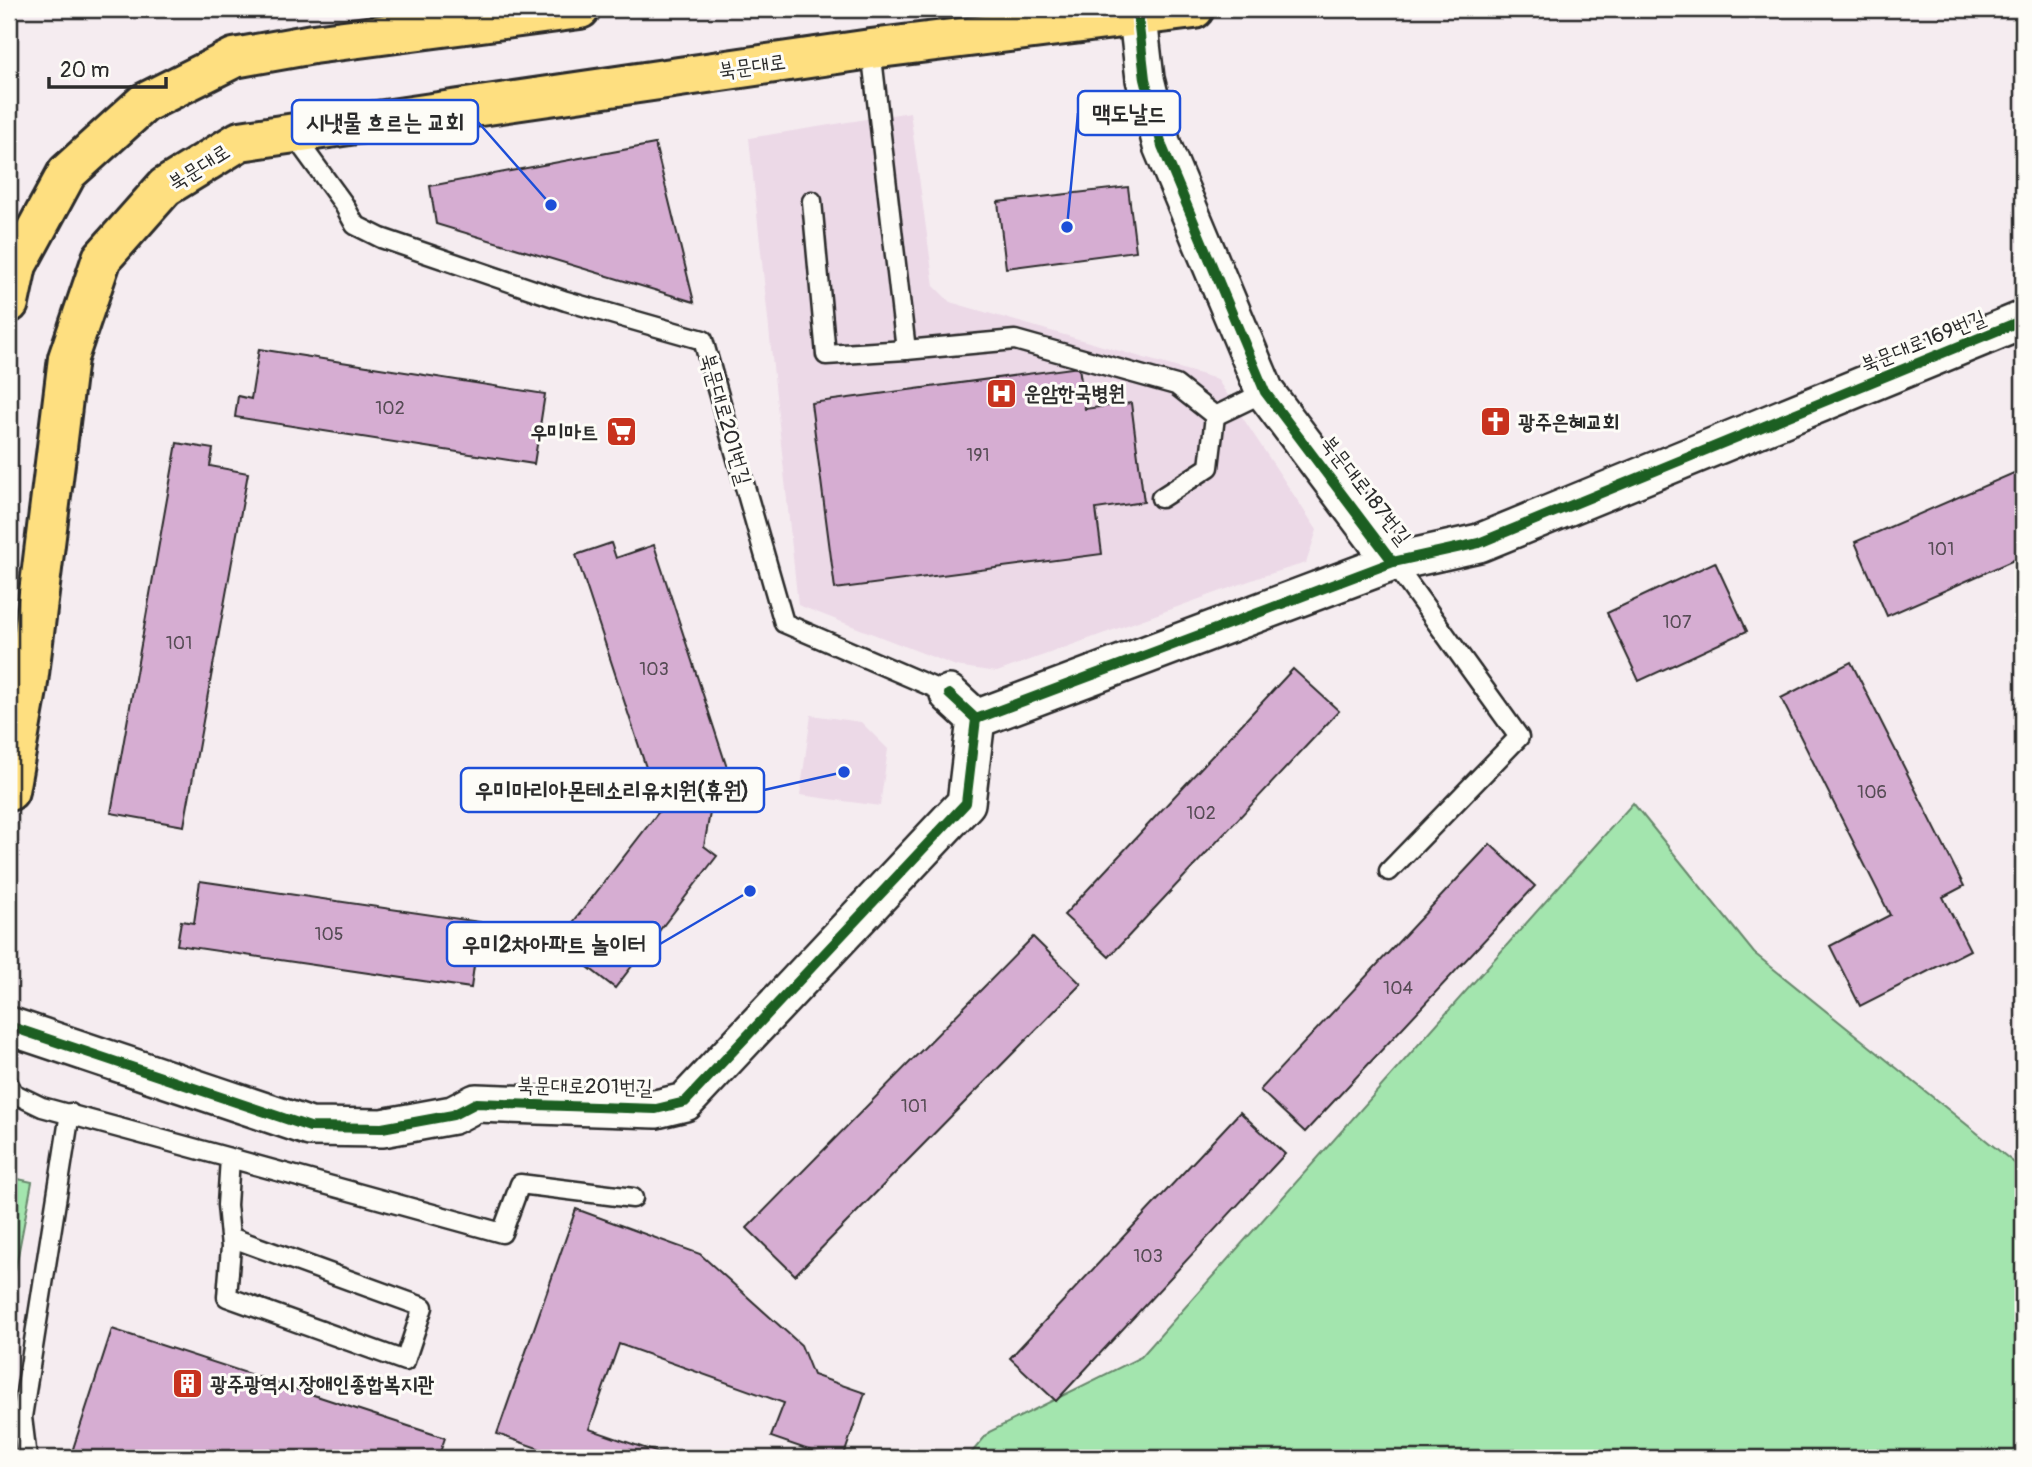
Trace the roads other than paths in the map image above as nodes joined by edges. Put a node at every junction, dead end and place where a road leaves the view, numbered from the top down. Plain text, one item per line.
1 (580, 9) edge
2 (1194, 9) edge
3 (1137, 12) edge
4 (871, 49) junction
5 (292, 133) junction
6 (812, 201) dead end
7 (9, 303) edge
8 (2023, 320) edge
9 (906, 349) junction
10 (1265, 392) junction
11 (1837, 396) joint
12 (1215, 416) junction
13 (1161, 498) dead end
14 (1393, 562) junction
15 (949, 694) joint
16 (976, 719) junction
17 (9, 791) edge
18 (1389, 872) dead end
19 (9, 1026) edge
20 (9, 1086) edge
21 (70, 1114) junction
22 (230, 1158) junction
23 (633, 1198) dead end
24 (230, 1237) junction
25 (27, 1458) edge

1 - 7 main road
2 - 3 main road, 북문대로
3 - 4 main road, 북문대로
3 - 10 street, 북문대로187번길
4 - 5 main road, 북문대로
4 - 9 lane
5 - 15 lane, 북문대로201번길
5 - 17 main road, 북문대로
6 - 9 lane
8 - 11 street, 북문대로169번길
9 - 12 lane
10 - 12 lane
10 - 14 street, 북문대로187번길
11 - 14 street, 북문대로187번길
12 - 13 lane
14 - 16 street
14 - 18 lane
15 - 16 street
16 - 19 street, 북문대로201번길
20 - 21 lane
21 - 22 lane
21 - 25 lane
22 - 23 lane
22 - 24 lane
24 - 24 lane

